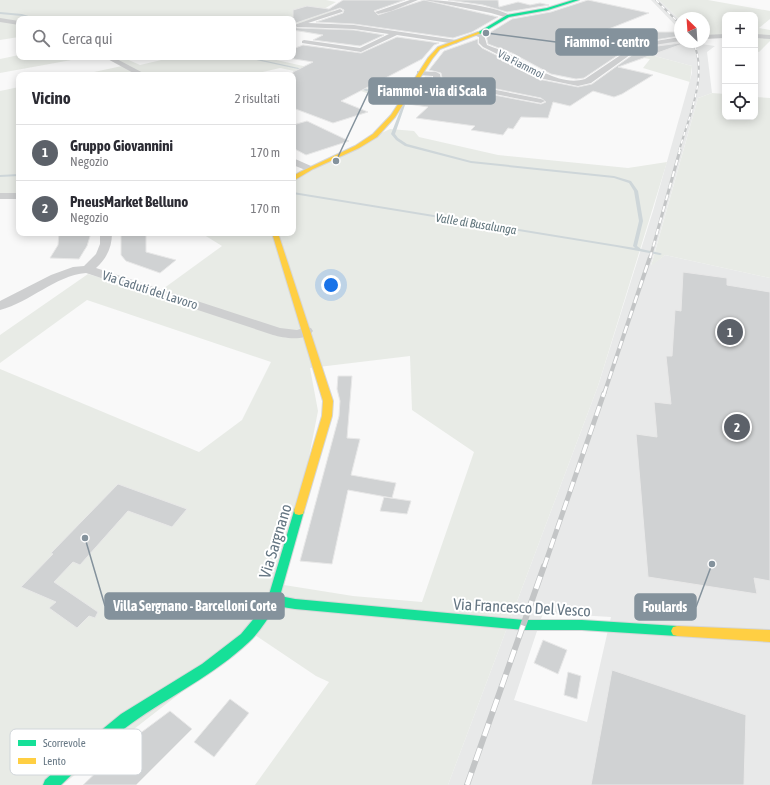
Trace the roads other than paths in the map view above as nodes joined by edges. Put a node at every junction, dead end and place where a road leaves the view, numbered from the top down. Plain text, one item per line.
1 (415, 0) edge
2 (428, 0) edge
3 (458, 0) edge
4 (577, 0) edge
5 (465, 7) junction
6 (340, 11) dead end
7 (378, 12) dead end
8 (511, 16) junction
9 (0, 20) edge
10 (16, 23) edge
11 (396, 33) junction
12 (476, 35) junction
13 (722, 36) edge
14 (758, 36) edge
15 (710, 37) edge
16 (770, 37) edge
17 (674, 40) edge
18 (304, 42) dead end
19 (456, 42) junction
20 (114, 60) edge
21 (137, 72) edge
22 (420, 72) junction
23 (541, 101) dead end
24 (296, 162) edge
25 (308, 168) junction
26 (296, 177) edge
27 (0, 196) edge
28 (16, 196) edge
29 (106, 236) edge
30 (276, 236) edge
31 (87, 269) junction
32 (0, 306) edge
33 (306, 331) junction
34 (273, 600) junction
35 (770, 636) edge
36 (114, 729) edge
37 (61, 775) edge
38 (50, 785) edge

1 - 7 street
2 - 5 street
3 - 5 street
4 - 8 street
5 - 8 street
6 - 11 street
8 - 12 street
9 - 10 street
11 - 18 street
11 - 19 street
12 - 17 street, Via Fiammoi
12 - 19 street
13 - 15 street
14 - 16 street
19 - 22 street
20 - 21 street
22 - 23 street, Via Fiammoi
22 - 25 street
24 - 25 street
25 - 26 street
27 - 28 street
29 - 31 street
30 - 33 street, Via Sargnano
31 - 32 street, Via Caduti del Lavoro
31 - 33 street, Via Caduti del Lavoro
33 - 34 street, Via Sargnano
34 - 35 street, Via Francesco Del Vesco
34 - 36 street, Via Sargnano
37 - 38 street, Via Sargnano

